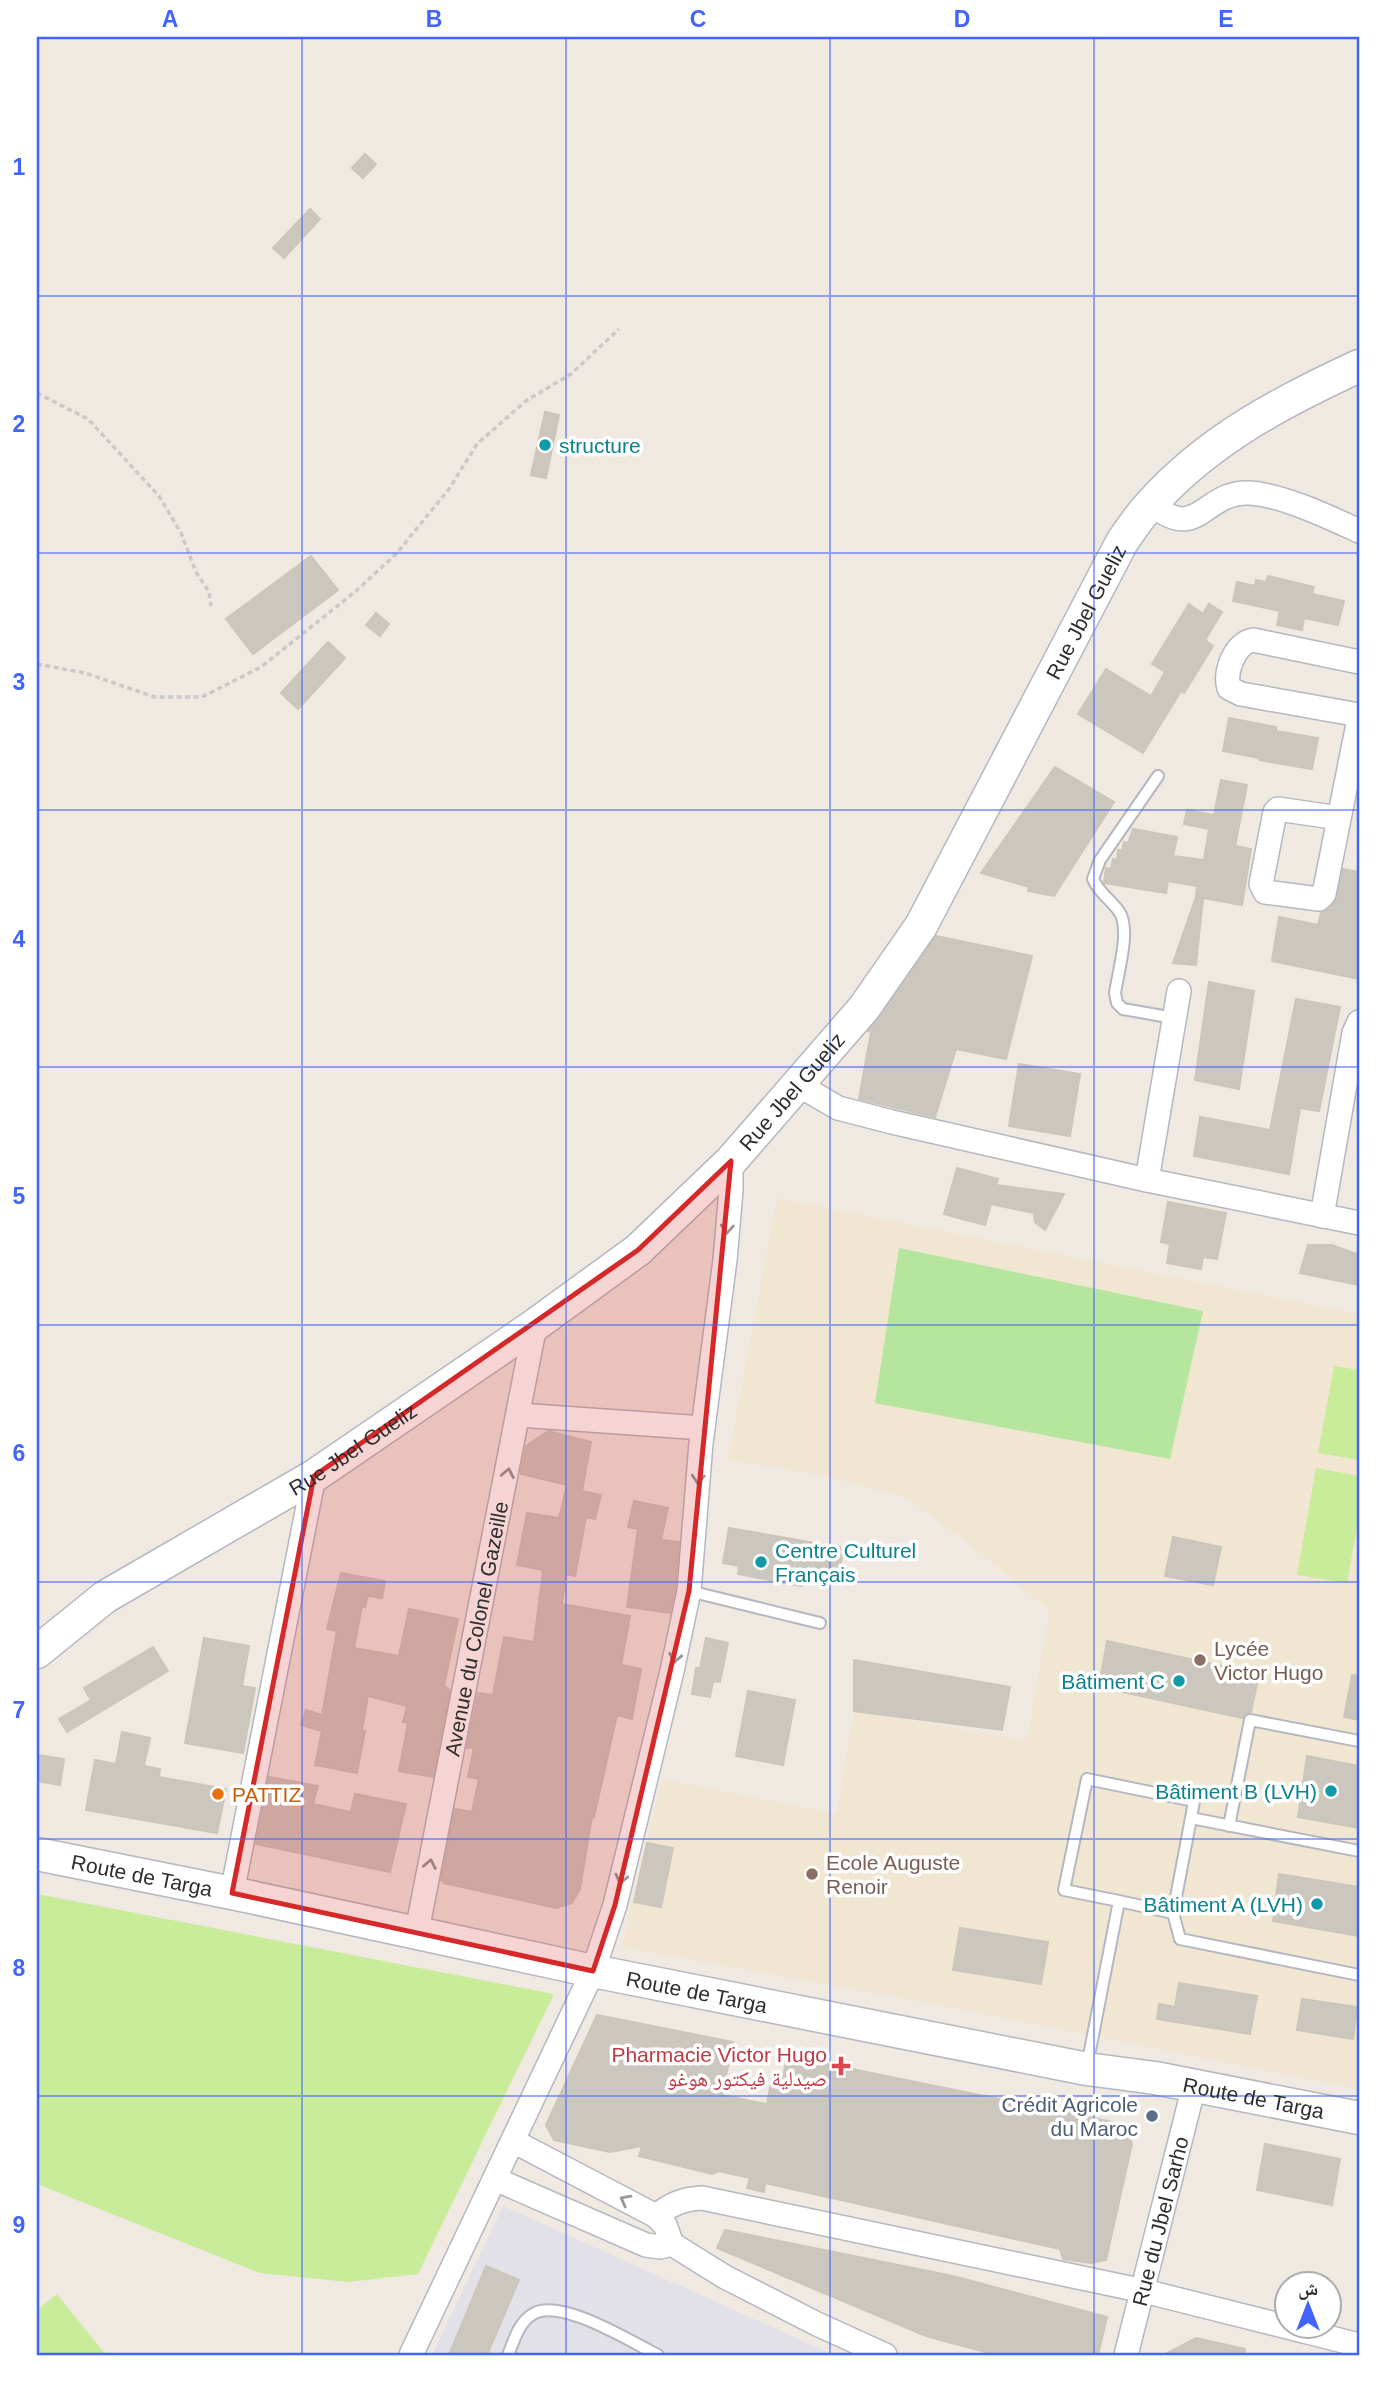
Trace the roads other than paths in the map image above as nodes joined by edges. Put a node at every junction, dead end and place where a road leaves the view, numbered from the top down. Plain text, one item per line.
1 (1359, 366) edge
2 (1151, 503) junction
3 (1359, 531) edge
4 (1359, 662) edge
5 (1359, 717) edge
6 (1158, 776) dead end
7 (1339, 818) junction
8 (1179, 991) dead end
9 (1174, 1018) junction
10 (1359, 1022) edge
11 (797, 1084) junction
12 (1350, 1112) edge
13 (731, 1161) junction
14 (1147, 1180) junction
15 (1322, 1216) junction
16 (1359, 1223) edge
17 (535, 1325) junction
18 (519, 1415) junction
19 (704, 1428) junction
20 (314, 1476) junction
21 (689, 1591) junction
22 (820, 1623) dead end
23 (37, 1652) edge
24 (1359, 1741) edge
25 (1191, 1818) junction
26 (1229, 1826) junction
27 (1359, 1851) edge
28 (37, 1854) edge
29 (232, 1893) junction
30 (1119, 1901) junction
31 (1173, 1913) junction
32 (417, 1931) junction
33 (593, 1971) junction
34 (1359, 1975) edge
35 (1087, 2069) junction
36 (1194, 2086) junction
37 (1359, 2118) edge
38 (513, 2141) junction
39 (495, 2179) junction
40 (656, 2216) junction
41 (672, 2244) junction
42 (1144, 2291) junction
43 (1359, 2345) edge
44 (411, 2355) edge
45 (508, 2355) edge
46 (658, 2355) edge
47 (886, 2355) edge
48 (1126, 2355) edge

1 - 2 street, Rue Jbel Gueliz
2 - 3 street
2 - 11 street, Rue Jbel Gueliz
4 - 5 street
5 - 7 street
6 - 9 lane
7 - 7 street
8 - 9 street
9 - 14 street
10 - 12 street
11 - 13 street, Rue Jbel Gueliz
11 - 14 street
12 - 15 street
13 - 17 street, Rue Jbel Gueliz
13 -> 19 street
14 - 15 street
15 - 16 street
17 - 18 street, Avenue du Colonel Gazeille
17 - 20 street, Rue Jbel Gueliz
18 - 19 street
32 -> 18 street, Avenue du Colonel Gazeille
19 -> 21 street
20 - 23 street, Rue Jbel Gueliz
20 - 29 street
21 - 22 lane
21 -> 33 street
24 - 26 lane
25 - 26 lane
25 - 30 lane
25 - 31 lane
26 - 27 lane
28 - 29 street, Route de Targa
29 - 32 street, Route de Targa
30 - 31 lane
30 - 35 lane
31 - 34 lane
32 - 33 street, Route de Targa
33 - 35 street, Route de Targa
33 - 38 street
35 - 36 street, Route de Targa
36 - 37 street, Route de Targa
36 - 42 street, Rue du Jbel Sarho
38 - 39 street
40 -> 38 street
39 - 41 street
39 - 44 street
40 - 41 street
40 - 42 street
41 - 47 street
42 - 43 street
42 - 48 street, Rue du Jbel Sarho
45 - 46 lane

